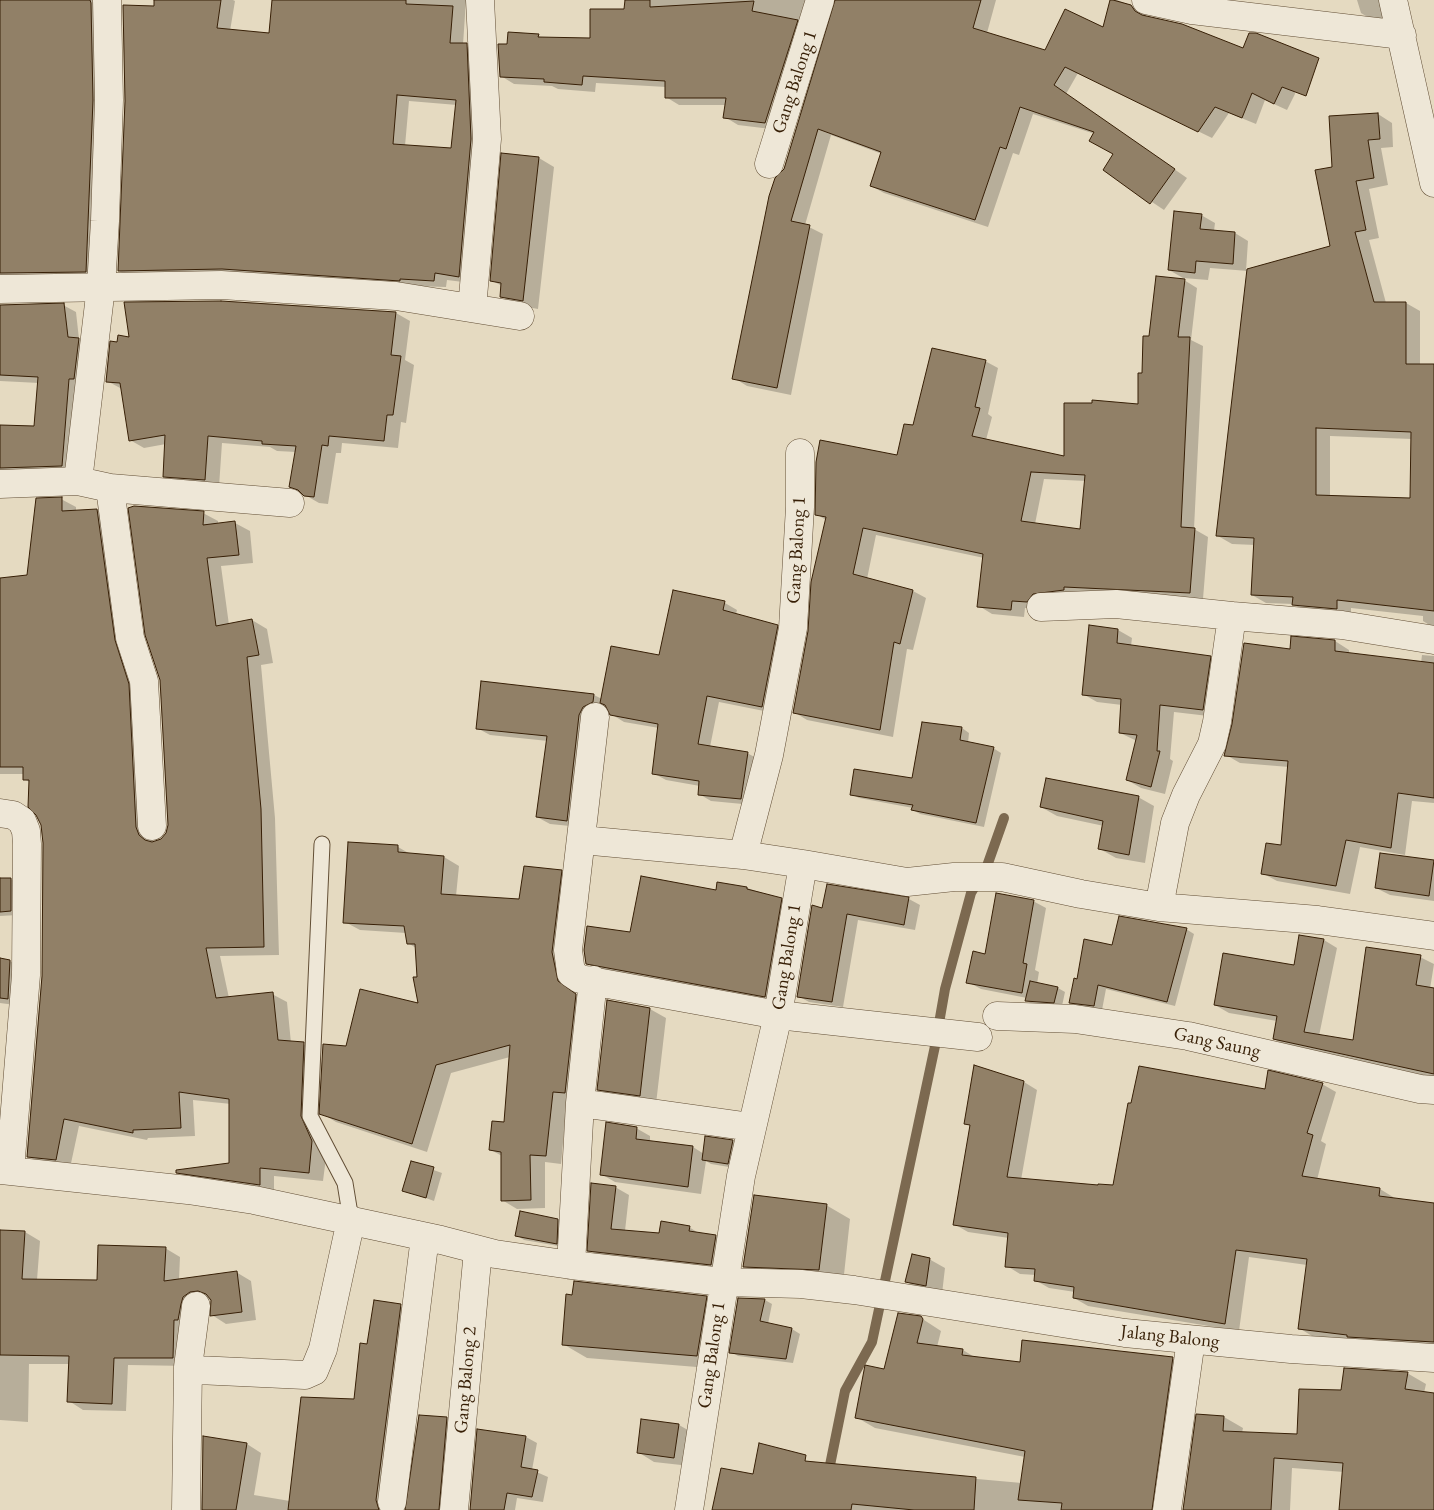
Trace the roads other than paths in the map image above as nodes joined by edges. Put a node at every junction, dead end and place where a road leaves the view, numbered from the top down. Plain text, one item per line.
1 (107, 0) edge
2 (480, 0) edge
3 (820, 0) edge
4 (1146, 0) edge
5 (1393, 0) edge
6 (1402, 34) junction
7 (768, 164) dead end
8 (1434, 183) edge
9 (101, 287) junction
10 (0, 289) edge
11 (472, 308) junction
12 (520, 316) dead end
13 (800, 454) dead end
14 (78, 481) junction
15 (0, 484) edge
16 (110, 488) junction
17 (290, 503) dead end
18 (1041, 608) dead end
19 (1232, 616) junction
20 (1434, 640) edge
21 (595, 717) dead end
22 (0, 813) edge
23 (152, 826) dead end
24 (582, 840) junction
25 (322, 844) dead end
26 (743, 855) junction
27 (803, 864) junction
28 (1159, 907) junction
29 (1434, 936) edge
30 (593, 980) junction
31 (778, 1015) junction
32 (997, 1016) dead end
33 (965, 1036) dead end
34 (1434, 1090) edge
35 (580, 1103) junction
36 (751, 1127) junction
37 (5, 1170) edge
38 (352, 1220) junction
39 (425, 1237) junction
40 (478, 1250) junction
41 (571, 1265) junction
42 (723, 1282) junction
43 (196, 1306) dead end
44 (1190, 1340) junction
45 (1434, 1358) edge
46 (188, 1367) junction
47 (392, 1502) dead end
48 (186, 1510) edge
49 (454, 1510) edge
50 (689, 1510) edge
51 (1167, 1510) edge

1 - 9 street
2 - 11 street
3 - 7 street, Gang Balong 1
4 - 6 street
5 - 6 street
6 - 8 street
9 - 10 street
9 - 11 street
9 - 14 street
11 - 12 street
13 - 26 street, Gang Balong 1
14 - 15 street
14 - 16 street
16 - 17 street
16 - 23 street
18 - 19 street
19 - 20 street
19 - 28 street
21 - 24 street
22 - 37 street
24 - 26 street
24 - 30 street
25 - 38 lane
26 - 27 street
27 - 28 street
27 - 31 street, Gang Balong 1
28 - 29 street
30 - 31 street
30 - 35 street
31 - 33 street
31 - 36 street, Gang Balong 1
32 - 34 street, Gang Saung
35 - 36 street
35 - 41 street
36 - 42 street, Gang Balong 1
37 - 38 street, Jalang Balong
38 - 39 street, Jalang Balong
38 - 46 street
39 - 40 street, Jalang Balong
39 - 47 street
40 - 41 street, Jalang Balong
40 - 49 street, Gang Balong 2
41 - 42 street, Jalang Balong
42 - 44 street, Jalang Balong
42 - 50 street, Gang Balong 1
43 - 46 street
44 - 45 street, Jalang Balong
44 - 51 street
46 - 48 street

